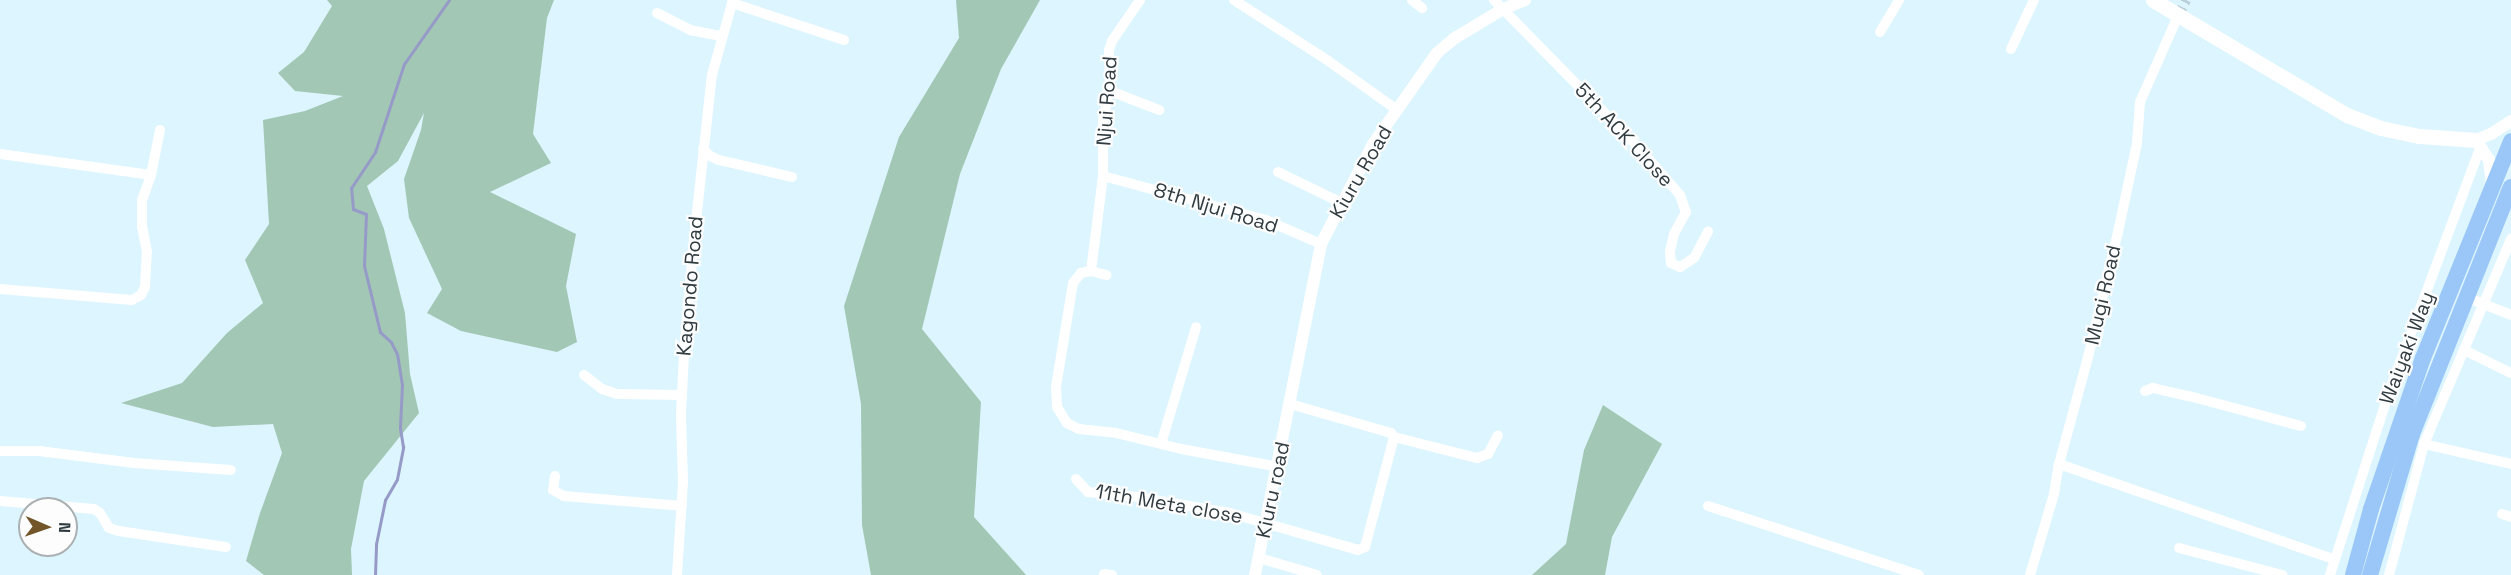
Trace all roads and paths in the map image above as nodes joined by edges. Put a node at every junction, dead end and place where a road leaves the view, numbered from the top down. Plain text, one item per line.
1 (1140, 0) edge
2 (1234, 0) edge
3 (1412, 0) edge
4 (1525, 0) edge
5 (1899, 0) edge
6 (2034, 0) edge
7 (2153, 0) edge
8 (732, 1) edge
9 (1499, 4) edge
10 (1422, 8) dead end
11 (657, 13) dead end
12 (2178, 16) junction
13 (1880, 32) dead end
14 (722, 36) junction
15 (844, 40) dead end
16 (2011, 49) dead end
17 (1110, 91) junction
18 (1159, 110) dead end
19 (1396, 111) junction
20 (2511, 121) edge
21 (160, 130) dead end
22 (2511, 141) edge
23 (2478, 144) junction
24 (703, 149) junction
25 (0, 154) edge
26 (1278, 172) dead end
27 (151, 175) junction
28 (1106, 176) junction
29 (792, 177) dead end
30 (2511, 187) edge
31 (2492, 189) junction
32 (1342, 203) junction
33 (1708, 232) dead end
34 (2511, 239) edge
35 (1321, 244) junction
36 (1091, 272) junction
37 (1107, 275) dead end
38 (0, 289) edge
39 (2466, 297) junction
40 (2484, 306) junction
41 (2511, 315) edge
42 (2415, 320) junction
43 (1196, 327) dead end
44 (2435, 330) junction
45 (2466, 351) junction
46 (2511, 373) edge
47 (584, 375) dead end
48 (2393, 380) junction
49 (2412, 390) junction
50 (2145, 391) dead end
51 (682, 394) junction
52 (1290, 404) junction
53 (2301, 426) dead end
54 (1498, 435) dead end
55 (1394, 437) junction
56 (1161, 444) junction
57 (2424, 444) junction
58 (0, 451) edge
59 (2059, 464) junction
60 (2511, 464) edge
61 (1279, 467) junction
62 (231, 470) dead end
63 (555, 476) dead end
64 (1076, 479) dead end
65 (0, 501) edge
66 (682, 506) junction
67 (1708, 506) dead end
68 (1267, 523) junction
69 (226, 546) dead end
70 (2179, 548) dead end
71 (1259, 558) junction
72 (2333, 559) junction
73 (677, 575) edge
74 (1256, 575) edge
75 (1317, 575) edge
76 (1919, 575) edge
77 (2030, 575) edge
78 (2283, 575) edge
79 (2330, 575) edge
80 (2353, 575) edge
81 (2370, 575) edge
82 (2389, 575) edge

1 - 17 street, Njui Road
2 - 19 street
3 - 10 street
4 - 9 street, Kiuru Road
5 - 13 street
6 - 16 street
7 - 12 main road
8 - 14 street, Kagondo Road
8 - 15 street
9 - 19 street, Kiuru Road
9 - 33 street, 5th ACK Close
11 - 14 street
12 - 23 main road
12 - 59 street, Mugi Road
14 - 24 street, Kagondo Road
17 - 18 street
17 - 28 street, Njui Road
19 - 32 street, Kiuru Road
20 - 23 street
21 - 27 street
22 - 31 highway, Waiyaki Way
23 - 31 street
23 - 42 street
24 - 29 street
24 - 51 street, Kagondo Road
25 - 27 street
26 - 32 street
27 - 38 street
28 - 35 street, 8th Njui Road
28 - 36 street, Njui Road
30 - 39 highway, Waiyaki Way
31 - 44 highway, Waiyaki Way
32 - 35 street, Kiuru Road
34 - 40 street
35 - 52 street, Kiuru Road
36 - 37 street
36 - 56 street
39 - 40 street
39 - 81 highway, Waiyaki Way
40 - 41 street
40 - 45 street
42 - 44 street
42 - 48 street
43 - 56 street
44 - 49 highway, Waiyaki Way
45 - 46 street
45 - 57 street
47 - 51 street
48 - 49 street
48 - 72 street
49 - 80 highway, Waiyaki Way
50 - 53 street
51 - 66 street, Kagondo Road
52 - 55 street
52 - 61 street, Kiuru road
54 - 55 street
55 - 68 street, 11th Meta close
56 - 61 street
57 - 60 street
57 - 82 street
58 - 62 street
59 - 72 street
59 - 77 street, Mugi Road
61 - 68 street, Kiuru road
63 - 66 street
64 - 68 street, 11th Meta close
65 - 69 street
66 - 73 street, Kagondo Road
67 - 76 street
68 - 71 street, Kiuru road
70 - 78 street
71 - 74 street, Kiuru road
71 - 75 street
72 - 79 street

